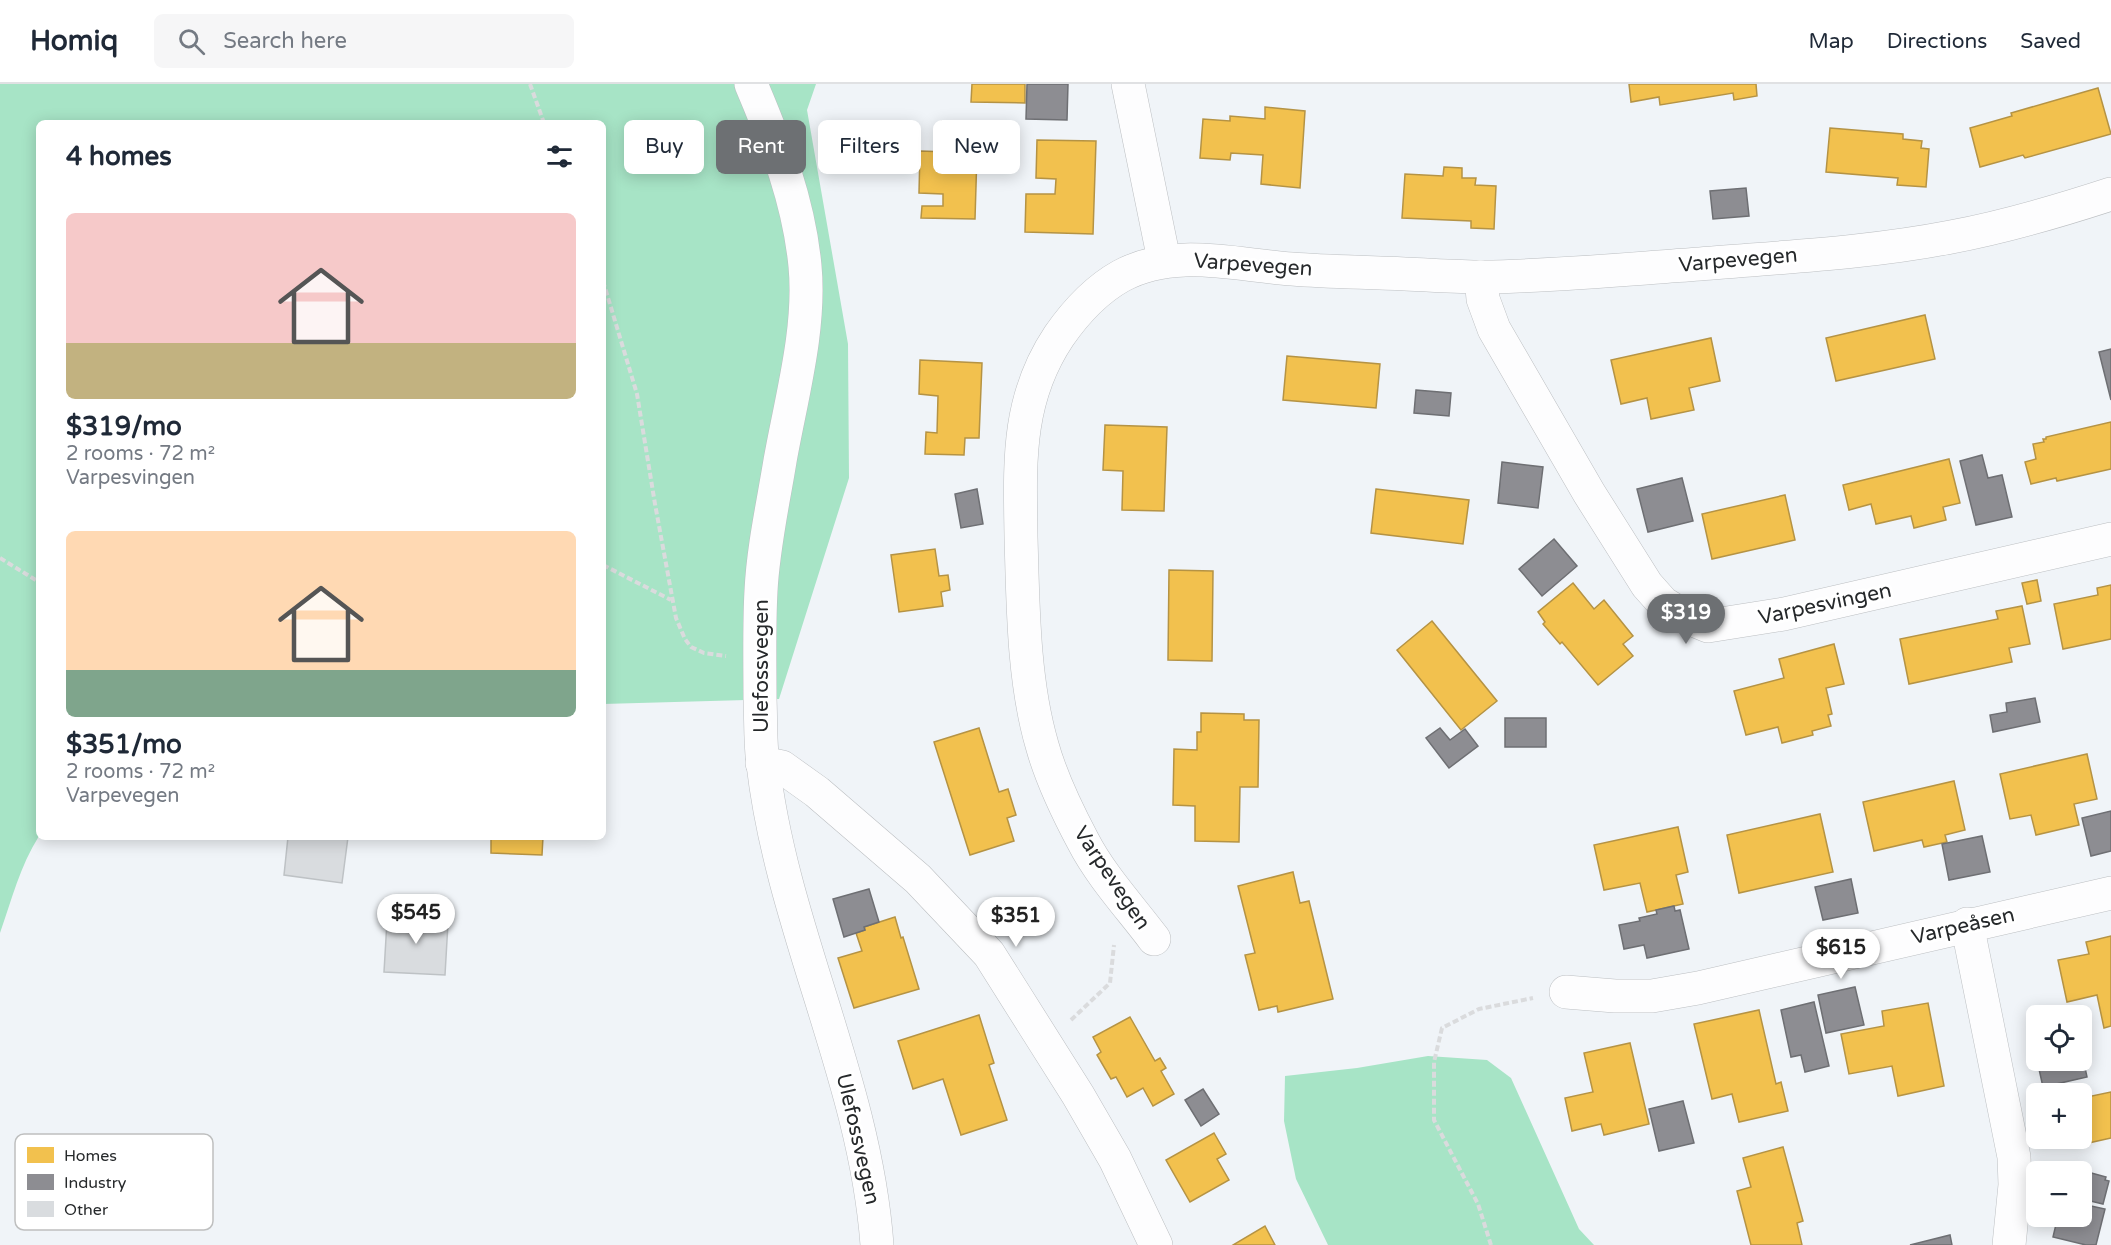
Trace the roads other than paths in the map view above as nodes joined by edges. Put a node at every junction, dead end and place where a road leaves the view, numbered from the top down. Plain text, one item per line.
1 (751, 84) edge
2 (1128, 84) edge
3 (2111, 194) edge
4 (1164, 260) junction
5 (1480, 277) junction
6 (2111, 539) edge
7 (762, 763) junction
8 (2111, 892) edge
9 (1967, 924) junction
10 (1154, 939) dead end
11 (1566, 992) road end
12 (877, 1245) edge
13 (1156, 1245) edge
14 (2009, 1245) edge

1 - 7 street, Ulefossvegen
2 - 4 street
3 - 5 street, Varpevegen
4 - 5 street, Varpevegen
4 - 10 street, Varpevegen
5 - 6 street, Varpesvingen
7 - 12 street, Ulefossvegen
7 - 13 street
8 - 9 street, Varpeåsen
9 - 11 street, Varpeåsen
9 - 14 street

